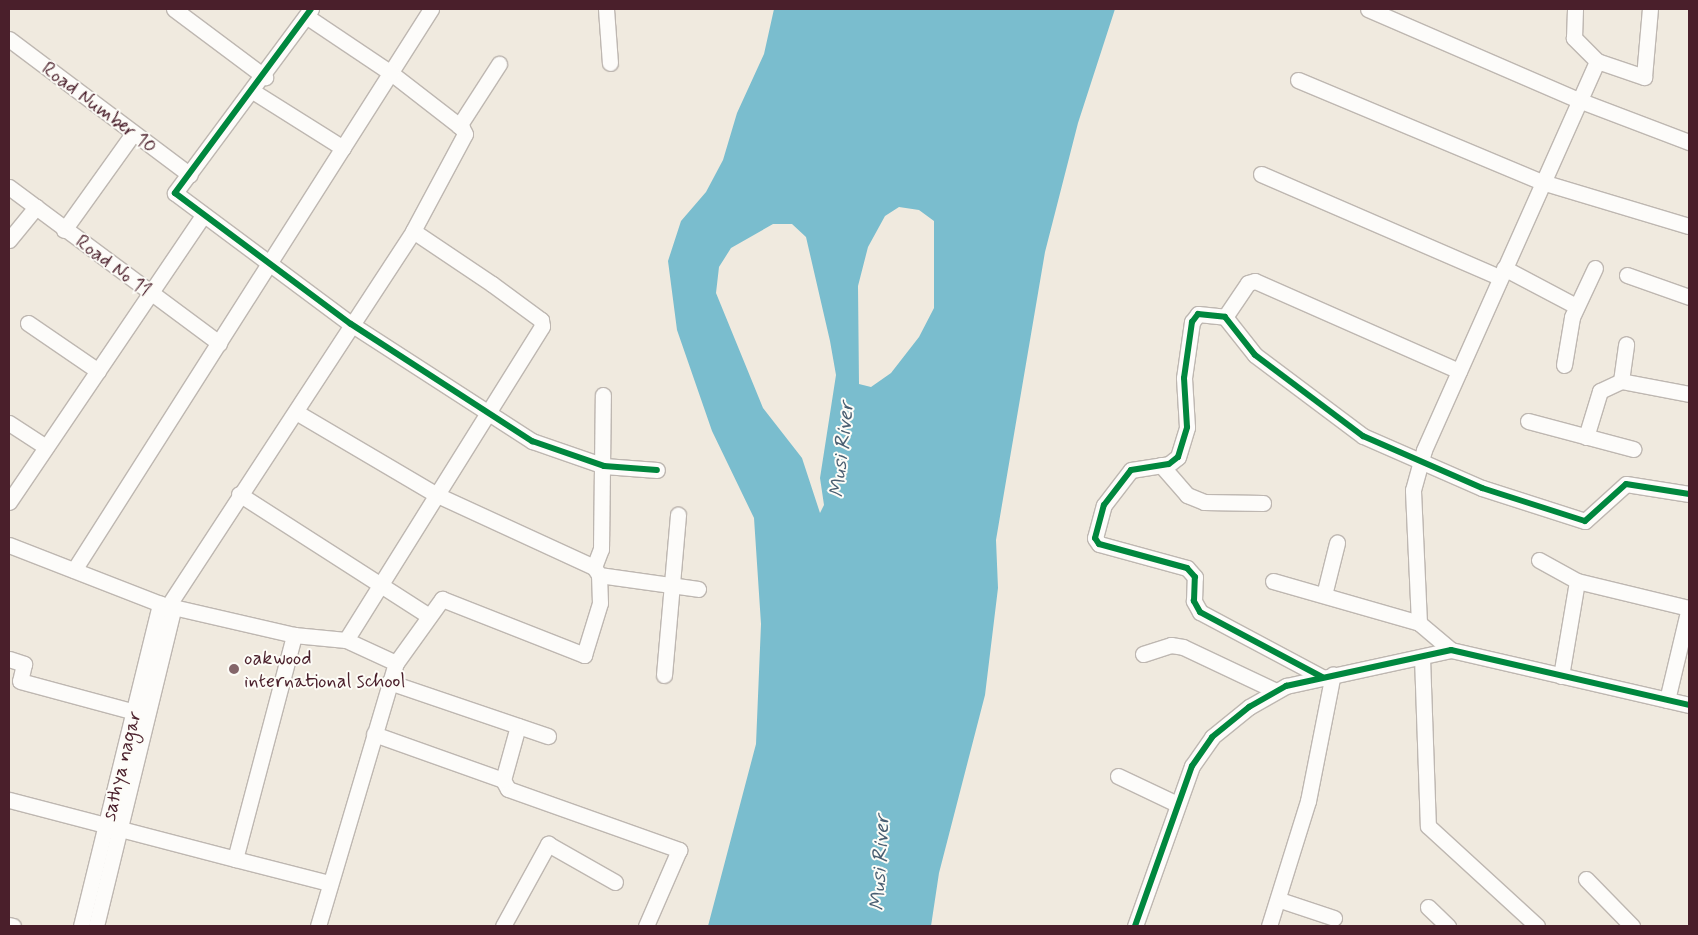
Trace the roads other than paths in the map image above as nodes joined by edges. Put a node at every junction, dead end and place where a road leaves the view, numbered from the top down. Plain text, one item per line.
1 (174, 9) edge
2 (431, 9) edge
3 (606, 9) edge
4 (1368, 9) edge
5 (1575, 9) edge
6 (1650, 9) edge
7 (309, 12) edge
8 (9, 40) edge
9 (1597, 61) junction
10 (610, 63) dead end
11 (499, 64) dead end
12 (390, 73) junction
13 (265, 77) junction
14 (1298, 80) dead end
15 (254, 92) junction
16 (1581, 101) junction
17 (459, 126) junction
18 (132, 135) junction
19 (1689, 142) edge
20 (343, 148) junction
21 (1261, 174) dead end
22 (190, 175) junction
23 (1542, 182) junction
24 (9, 187) edge
25 (36, 207) junction
26 (203, 216) junction
27 (1689, 226) edge
28 (64, 230) junction
29 (413, 231) junction
30 (9, 240) edge
31 (270, 265) junction
32 (1595, 268) dead end
33 (1502, 273) junction
34 (1627, 275) dead end
35 (150, 294) junction
36 (1689, 297) edge
37 (1576, 306) junction
38 (1225, 317) junction
39 (28, 324) dead end
40 (351, 324) junction
41 (219, 343) junction
42 (1626, 344) dead end
43 (1564, 365) dead end
44 (98, 371) junction
45 (1458, 371) junction
46 (1621, 381) junction
47 (1689, 394) edge
48 (603, 395) dead end
49 (488, 411) junction
50 (296, 412) junction
51 (1528, 421) dead end
52 (9, 422) edge
53 (1586, 437) junction
54 (46, 448) junction
55 (1633, 450) dead end
56 (1421, 462) junction
57 (1161, 465) junction
58 (604, 466) junction
59 (657, 470) dead end
60 (239, 494) junction
61 (436, 494) junction
62 (1689, 494) edge
63 (9, 502) edge
64 (1264, 503) dead end
65 (678, 515) dead end
66 (1337, 543) dead end
67 (9, 545) edge
68 (1539, 560) dead end
69 (74, 570) junction
70 (597, 571) junction
71 (1273, 581) dead end
72 (1577, 582) junction
73 (378, 584) junction
74 (672, 586) junction
75 (698, 589) dead end
76 (1324, 595) junction
77 (167, 606) junction
78 (1689, 608) edge
79 (429, 616) junction
80 (1419, 623) junction
81 (294, 635) junction
82 (346, 640) junction
83 (1451, 650) junction
84 (1143, 654) dead end
85 (1422, 657) junction
86 (9, 658) edge
87 (396, 664) junction
88 (664, 675) dead end
89 (1327, 676) junction
90 (1561, 676) junction
91 (390, 682) junction
92 (1276, 692) junction
93 (1667, 700) junction
94 (1689, 705) edge
95 (135, 712) junction
96 (518, 726) junction
97 (374, 734) junction
98 (548, 736) dead end
99 (1118, 776) dead end
100 (503, 780) junction
101 (9, 800) edge
102 (1177, 804) junction
103 (113, 830) junction
104 (235, 860) junction
105 (1586, 879) dead end
106 (615, 882) dead end
107 (329, 883) junction
108 (1280, 900) junction
109 (1428, 907) dead end
110 (1334, 918) dead end
111 (1626, 924) edge
112 (9, 925) edge
113 (13, 926) edge
114 (81, 926) edge
115 (96, 926) edge
116 (318, 926) edge
117 (503, 926) edge
118 (646, 926) edge
119 (1135, 926) edge
120 (1269, 926) edge
121 (1448, 926) edge
122 (1537, 926) edge

1 - 13 street
2 - 12 street
3 - 10 street
4 - 16 street
5 - 9 street
6 - 9 street
7 - 12 street
7 - 13 street
8 - 18 street, Road Number 10
9 - 16 street
11 - 17 street
12 - 17 street
12 - 20 street
13 - 15 street
14 - 23 street
15 - 20 street
15 - 22 street
16 - 19 street
16 - 23 street
17 - 29 street
18 - 22 street, Road Number 10
18 - 28 street
20 - 31 street
21 - 33 street
22 - 26 street
23 - 27 street
23 - 33 street
24 - 25 street, Road No 11
25 - 28 street, Road No 11
25 - 30 street
26 - 31 street
26 - 35 street
28 - 35 street, Road No 11
29 - 40 street
29 - 49 street
31 - 40 street
31 - 41 street
32 - 37 street
33 - 37 street
33 - 45 street
34 - 36 street
35 - 41 street, Road No 11
35 - 44 street
37 - 43 street
38 - 45 street
38 - 56 street
38 - 57 street
39 - 44 street
40 - 49 street
40 - 50 street
41 - 69 street
42 - 46 street
44 - 54 street
45 - 56 street
46 - 47 street
46 - 53 street
48 - 58 street
49 - 58 street
49 - 61 street
50 - 60 street
50 - 61 street
51 - 53 street
52 - 54 street
53 - 55 street
54 - 63 street
56 - 62 street
56 - 80 street
57 - 64 street
57 - 89 street
58 - 59 street
58 - 70 street
60 - 73 street
60 - 77 street
61 - 70 street
61 - 73 street
65 - 74 street
66 - 76 street
67 - 69 street
68 - 72 street
69 - 77 street
70 - 74 street
70 - 79 street
71 - 76 street
72 - 78 street
72 - 90 street
73 - 79 street
73 - 82 street
74 - 75 street
74 - 88 street
76 - 80 street
77 - 81 street
77 - 95 street, sathya nagar
77 - 103 street, sathya nagar
78 - 93 street
79 - 87 street
80 - 83 street
81 - 82 street
81 - 104 street
82 - 87 street
83 - 85 street
83 - 90 street
84 - 92 street
85 - 89 street
85 - 122 street
86 - 95 street
87 - 91 street
89 - 92 street
89 - 108 street
90 - 93 street
91 - 96 street
91 - 97 street
92 - 102 street
93 - 94 street
95 - 103 street, sathya nagar
96 - 98 street
96 - 100 street
97 - 100 street
97 - 107 street
99 - 102 street
100 - 118 street
101 - 103 street
102 - 119 street
103 - 104 street
103 - 114 street, sathya nagar
103 - 115 street, sathya nagar
104 - 107 street
105 - 111 street
106 - 117 street
107 - 116 street
108 - 110 street
108 - 120 street
109 - 121 street
112 - 113 street

